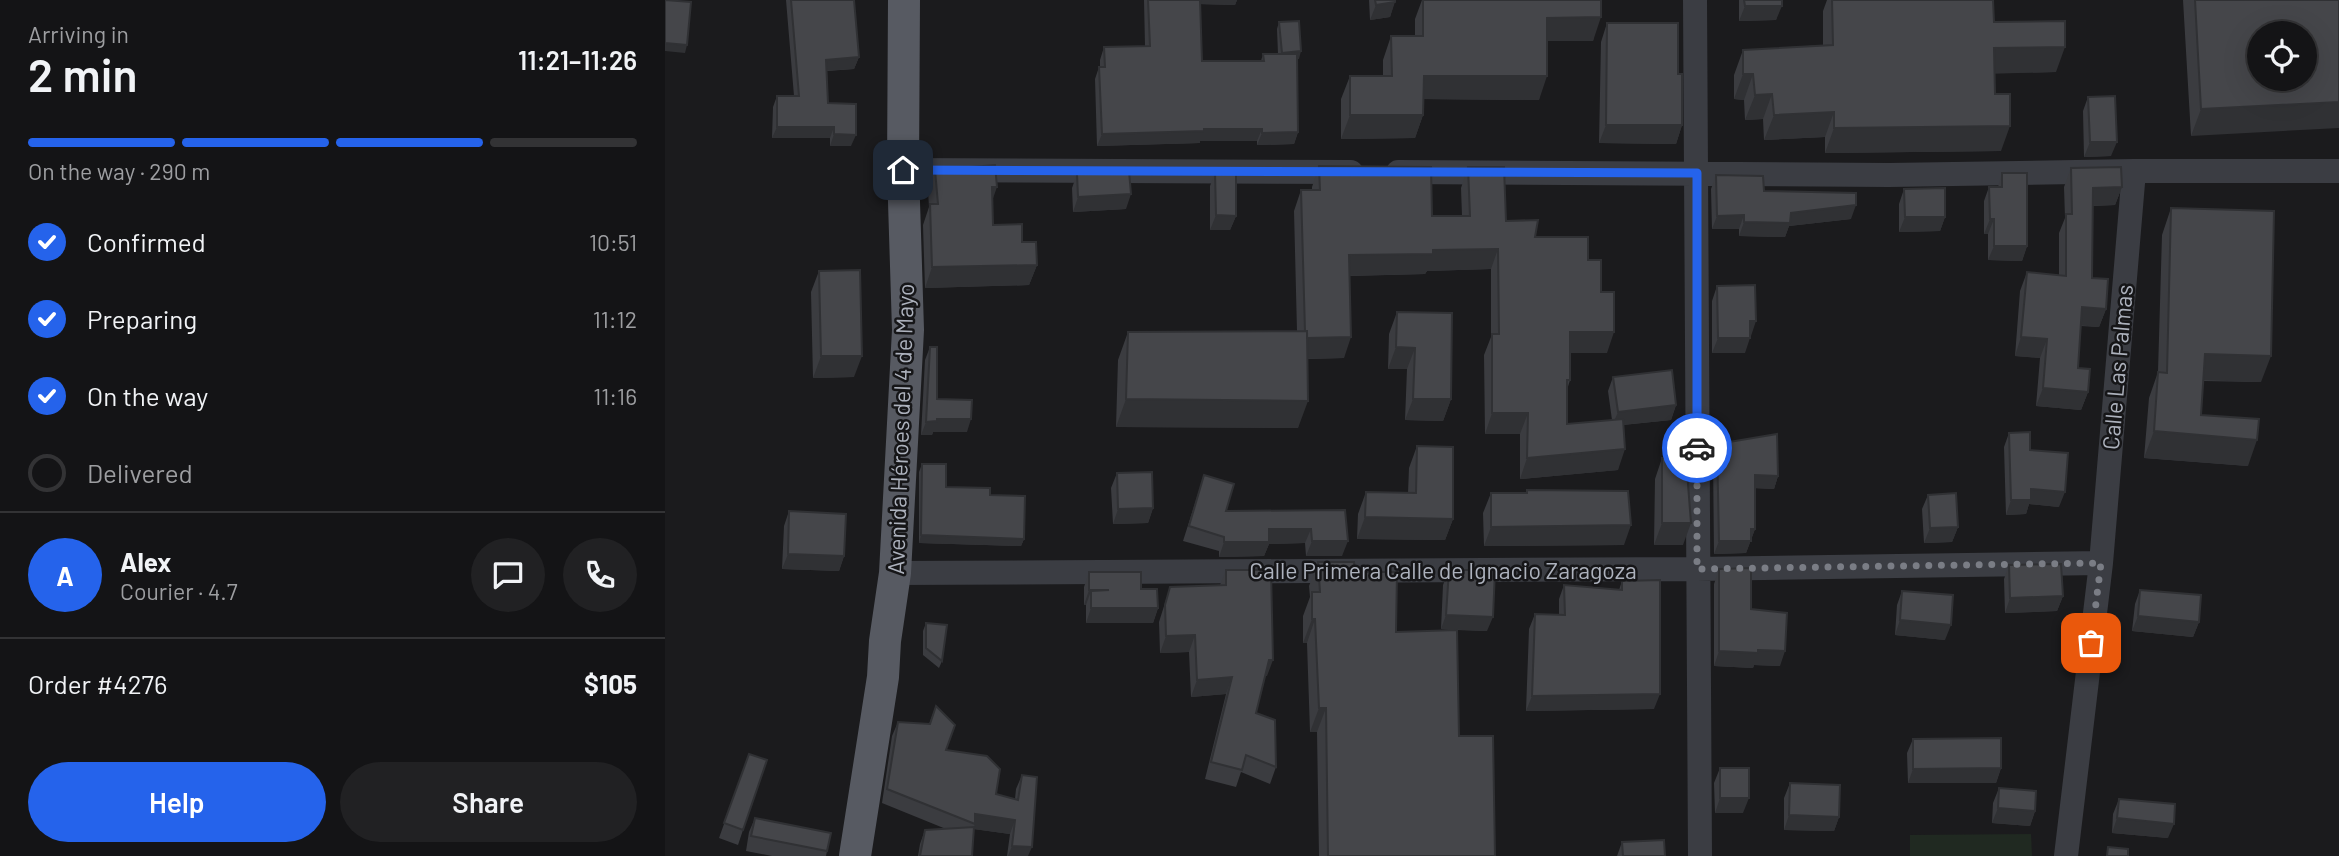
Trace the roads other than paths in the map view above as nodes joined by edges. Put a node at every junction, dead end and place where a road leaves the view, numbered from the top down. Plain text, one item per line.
1 (904, 0) edge
2 (1695, 0) edge
3 (903, 170) junction
4 (2339, 170) edge
5 (2134, 171) junction
6 (1697, 173) junction
7 (2101, 563) junction
8 (1697, 569) junction
9 (895, 573) junction
10 (855, 856) edge
11 (1700, 856) edge
12 (2066, 856) edge

1 - 3 main road, Avenida Héroes del 4 de Mayo
2 - 6 street
3 - 6 street
3 - 9 main road, Avenida Héroes del 4 de Mayo
4 - 5 street
5 - 6 street
5 - 7 street, Calle Las Palmas
6 - 8 street
7 - 8 street, Calle Primera Calle de Ignacio Zaragoza
7 - 12 street, Calle Las Palmas
8 - 9 street, Calle Primera Calle de Ignacio Zaragoza
8 - 11 street
9 - 10 main road, Avenida Héroes del 4 de Mayo

